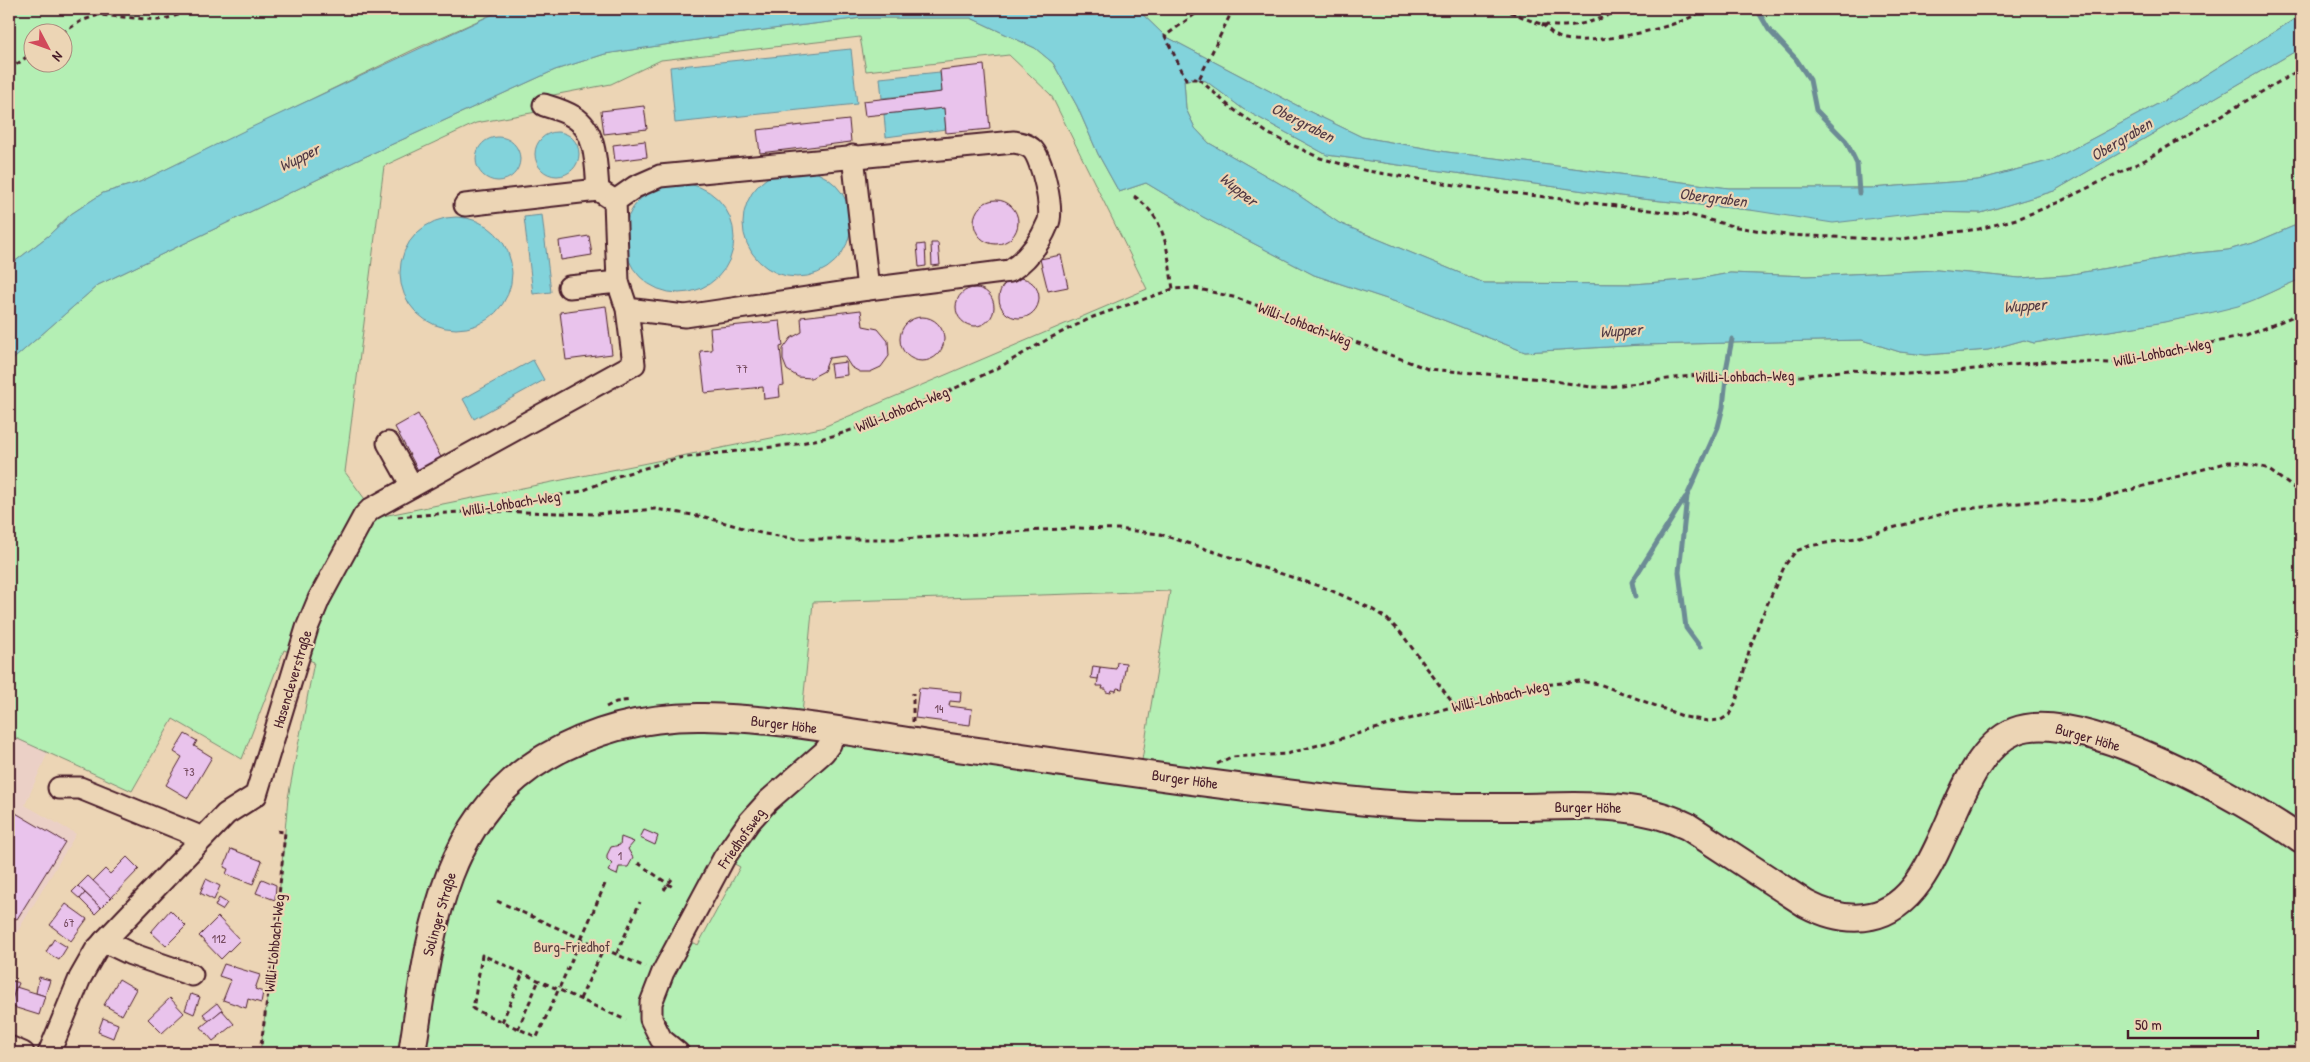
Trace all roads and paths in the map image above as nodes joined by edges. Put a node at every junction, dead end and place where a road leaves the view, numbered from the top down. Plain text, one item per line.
1 (195, 9) edge
2 (1202, 9) edge
3 (1234, 9) edge
4 (1502, 9) edge
5 (1620, 9) edge
6 (1704, 9) edge
7 (1542, 24) junction
8 (72, 27) edge
9 (22, 60) edge
10 (2301, 69) edge
11 (9, 70) edge
12 (1198, 78) junction
13 (544, 105) dead end
14 (853, 156) junction
15 (606, 196) junction
16 (1134, 196) dead end
17 (464, 205) dead end
18 (618, 282) junction
19 (569, 287) dead end
20 (868, 289) junction
21 (1173, 289) junction
22 (627, 309) junction
23 (2301, 313) edge
24 (388, 443) dead end
25 (412, 486) junction
26 (2301, 493) edge
27 (484, 510) junction
28 (393, 518) dead end
29 (913, 693) dead end
30 (635, 700) dead end
31 (1455, 706) junction
32 (599, 710) dead end
33 (726, 718) joint
34 (913, 728) dead end
35 (834, 730) junction
36 (1210, 782) junction
37 (60, 788) dead end
38 (274, 831) dead end
39 (203, 838) junction
40 (2301, 840) edge
41 (638, 863) dead end
42 (672, 879) dead end
43 (605, 884) dead end
44 (668, 884) junction
45 (674, 888) dead end
46 (664, 890) dead end
47 (497, 901) dead end
48 (640, 902) dead end
49 (582, 938) junction
50 (104, 941) junction
51 (604, 948) junction
52 (617, 954) junction
53 (645, 967) dead end
54 (523, 973) junction
55 (192, 975) dead end
56 (538, 980) junction
57 (559, 989) junction
58 (580, 999) junction
59 (626, 1020) dead end
60 (502, 1022) junction
61 (518, 1029) junction
62 (9, 1047) edge
63 (23, 1053) edge
64 (49, 1053) edge
65 (260, 1053) edge
66 (412, 1053) edge
67 (678, 1053) edge

1 - 8 path
2 - 12 path
3 - 12 path
4 - 7 path
5 - 7 path
6 - 7 path
9 - 11 path
10 - 12 path
13 - 15 street
14 - 15 street
14 - 20 street
14 - 20 street
15 - 17 street
15 - 18 street
16 - 21 path
18 - 19 street
18 - 22 street
20 - 22 street
21 - 23 path, Willi-Lohbach-Weg
21 - 27 path, Willi-Lohbach-Weg
22 - 25 street, Hasencleverstraße
24 - 25 street
25 - 39 street, Hasencleverstraße
26 - 31 path, Willi-Lohbach-Weg
27 - 28 path, Willi-Lohbach-Weg
27 - 31 path
29 - 34 path
30 - 32 path
31 - 36 path, Willi-Lohbach-Weg
33 - 35 main road, Burger Höhe
33 - 66 main road, Solinger Straße
35 - 36 main road, Burger Höhe
35 - 67 street, Friedhofsweg
36 - 40 main road, Burger Höhe
37 - 39 street
38 - 65 path, Willi-Lohbach-Weg
39 - 50 street, Hasencleverstraße
41 - 44 path
42 - 44 path
43 - 49 path
44 - 45 path
44 - 46 path
47 - 49 path
48 - 52 path
49 - 51 path
49 - 57 path
50 - 55 street
50 - 64 street, Hasencleverstraße
51 - 52 path
51 - 58 path
52 - 53 path
54 - 56 path
54 - 60 path
54 - 60 path
56 - 57 path
56 - 61 path
57 - 58 path
57 - 61 path
58 - 59 path
60 - 61 path
62 - 63 street

